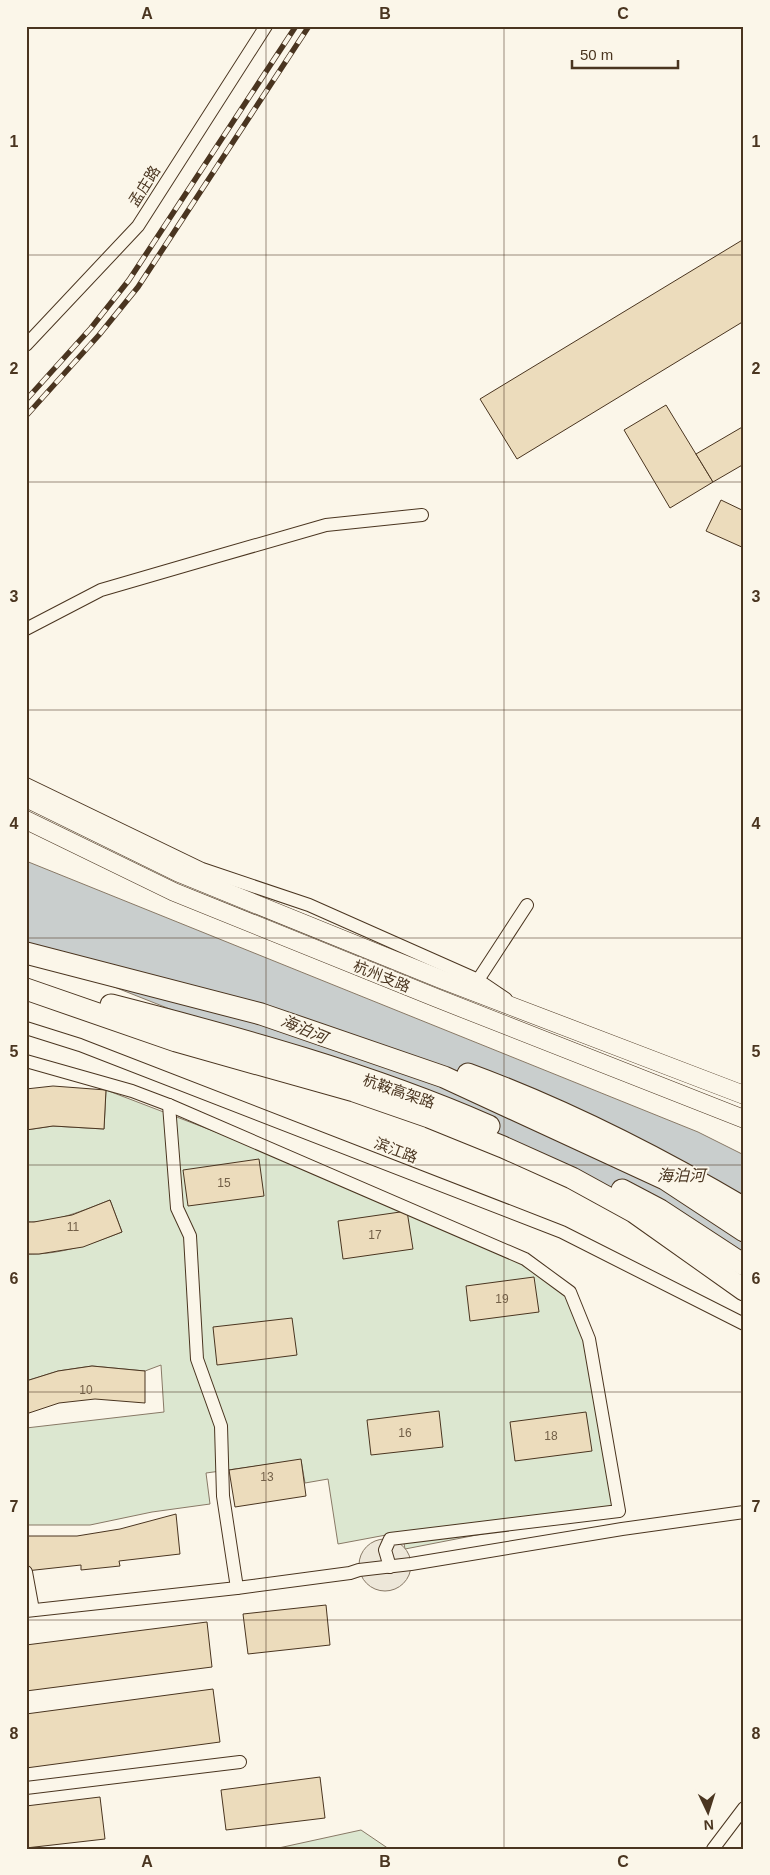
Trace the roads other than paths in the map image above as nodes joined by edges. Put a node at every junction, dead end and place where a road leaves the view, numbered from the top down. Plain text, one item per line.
1 (266, 26) edge
2 (26, 345) edge
3 (422, 515) dead end
4 (26, 629) edge
5 (26, 784) edge
6 (26, 798) edge
7 (26, 820) edge
8 (527, 905) dead end
9 (26, 953) edge
10 (478, 980) junction
11 (26, 983) edge
12 (26, 989) edge
13 (226, 1005) junction
14 (525, 1011) junction
15 (26, 1028) edge
16 (26, 1061) edge
17 (744, 1095) edge
18 (169, 1105) junction
19 (744, 1119) edge
20 (744, 1208) edge
21 (744, 1231) edge
22 (744, 1265) edge
23 (744, 1290) edge
24 (744, 1324) edge
25 (744, 1512) edge
26 (390, 1566) junction
27 (26, 1572) edge
28 (237, 1588) junction
29 (30, 1610) edge
30 (240, 1762) dead end
31 (26, 1788) edge
32 (744, 1808) edge
33 (714, 1849) edge

1 - 2 street, 孟庄路
3 - 4 street
5 - 10 street
6 - 14 main road, 杭州支路
7 - 19 main road, 杭州支路
8 - 10 street
9 - 13 highway, 杭鞍高架路
10 - 14 street
11 - 22 highway, 杭鞍高架路
12 - 23 highway
13 - 20 highway
13 - 21 highway, 杭鞍高架路
14 - 17 main road, 杭州支路
15 - 24 street, 滨江路
16 - 18 street
18 - 26 street
18 - 28 street
25 - 26 street
26 - 28 street
27 - 29 street
28 - 29 street
30 - 31 street
32 - 33 street

